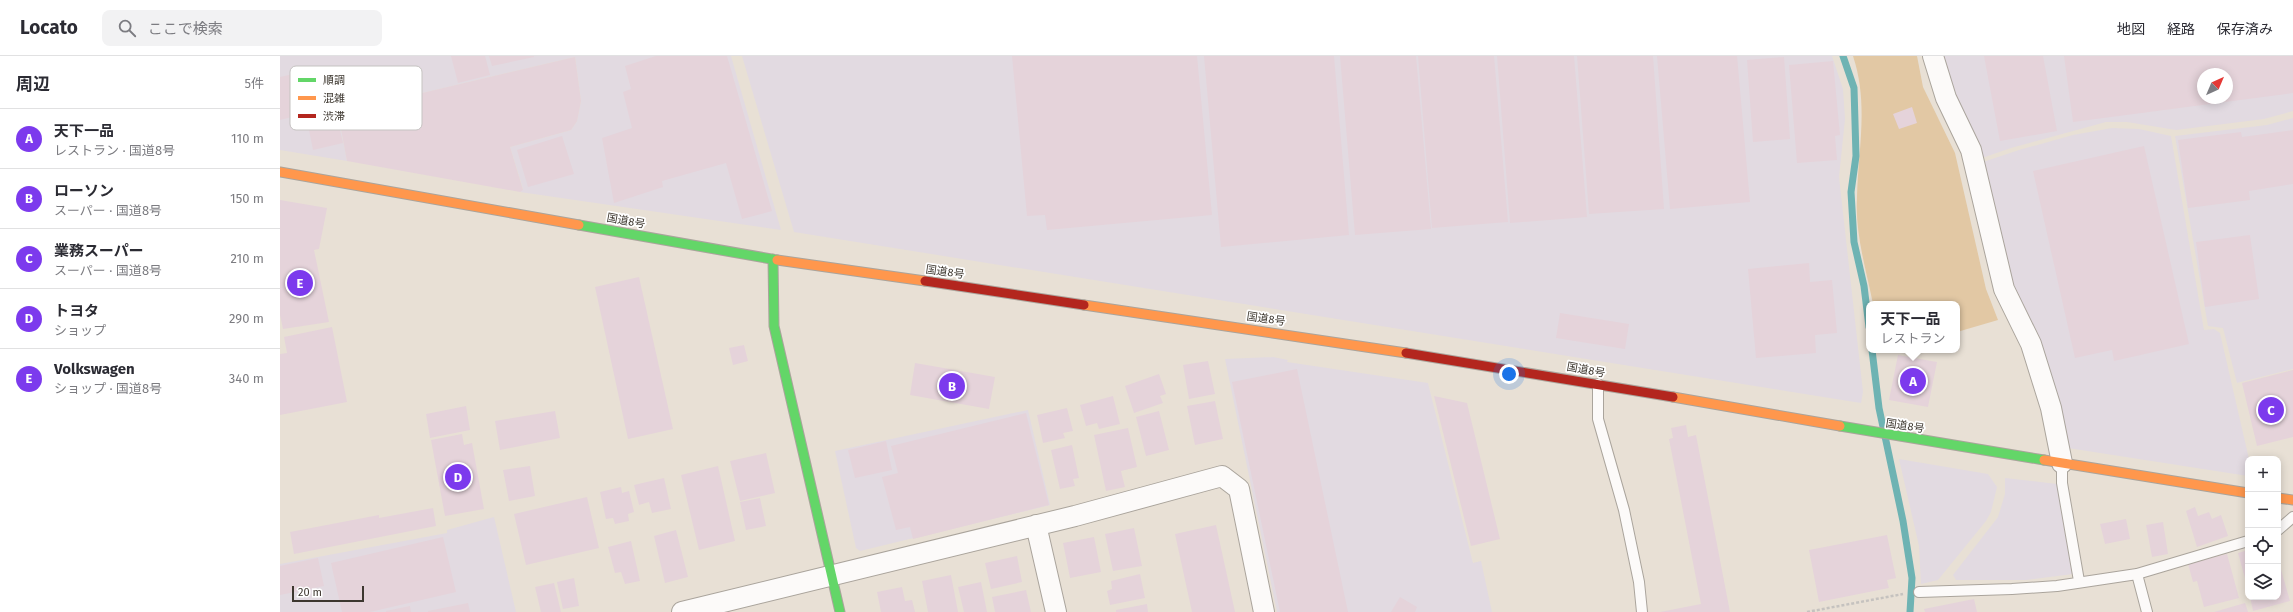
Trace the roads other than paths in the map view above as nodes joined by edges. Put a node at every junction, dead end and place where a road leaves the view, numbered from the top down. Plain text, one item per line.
1 (1933, 56) edge
2 (280, 172) edge
3 (773, 259) junction
4 (1598, 384) junction
5 (2062, 463) junction
6 (2245, 493) edge
7 (2281, 498) edge
8 (2293, 500) edge
9 (2293, 517) edge
10 (1036, 525) junction
11 (2280, 528) edge
12 (2245, 542) edge
13 (832, 574) junction
14 (2137, 574) junction
15 (2079, 581) junction
16 (1919, 592) dead end
17 (682, 612) edge
18 (840, 612) edge
19 (1056, 612) edge
20 (1264, 612) edge
21 (1642, 612) edge
22 (2147, 612) edge

1 - 5 street
2 - 3 main road, 国道8号
3 - 4 main road, 国道8号
3 - 13 main road
4 - 5 main road, 国道8号
4 - 21 lane
5 - 6 main road, 国道8号
5 - 15 lane
7 - 8 main road
9 - 11 lane
10 - 13 street
10 - 19 street
10 - 20 street
12 - 14 lane
13 - 17 street
13 - 18 main road
14 - 15 lane
14 - 22 lane
15 - 16 lane

